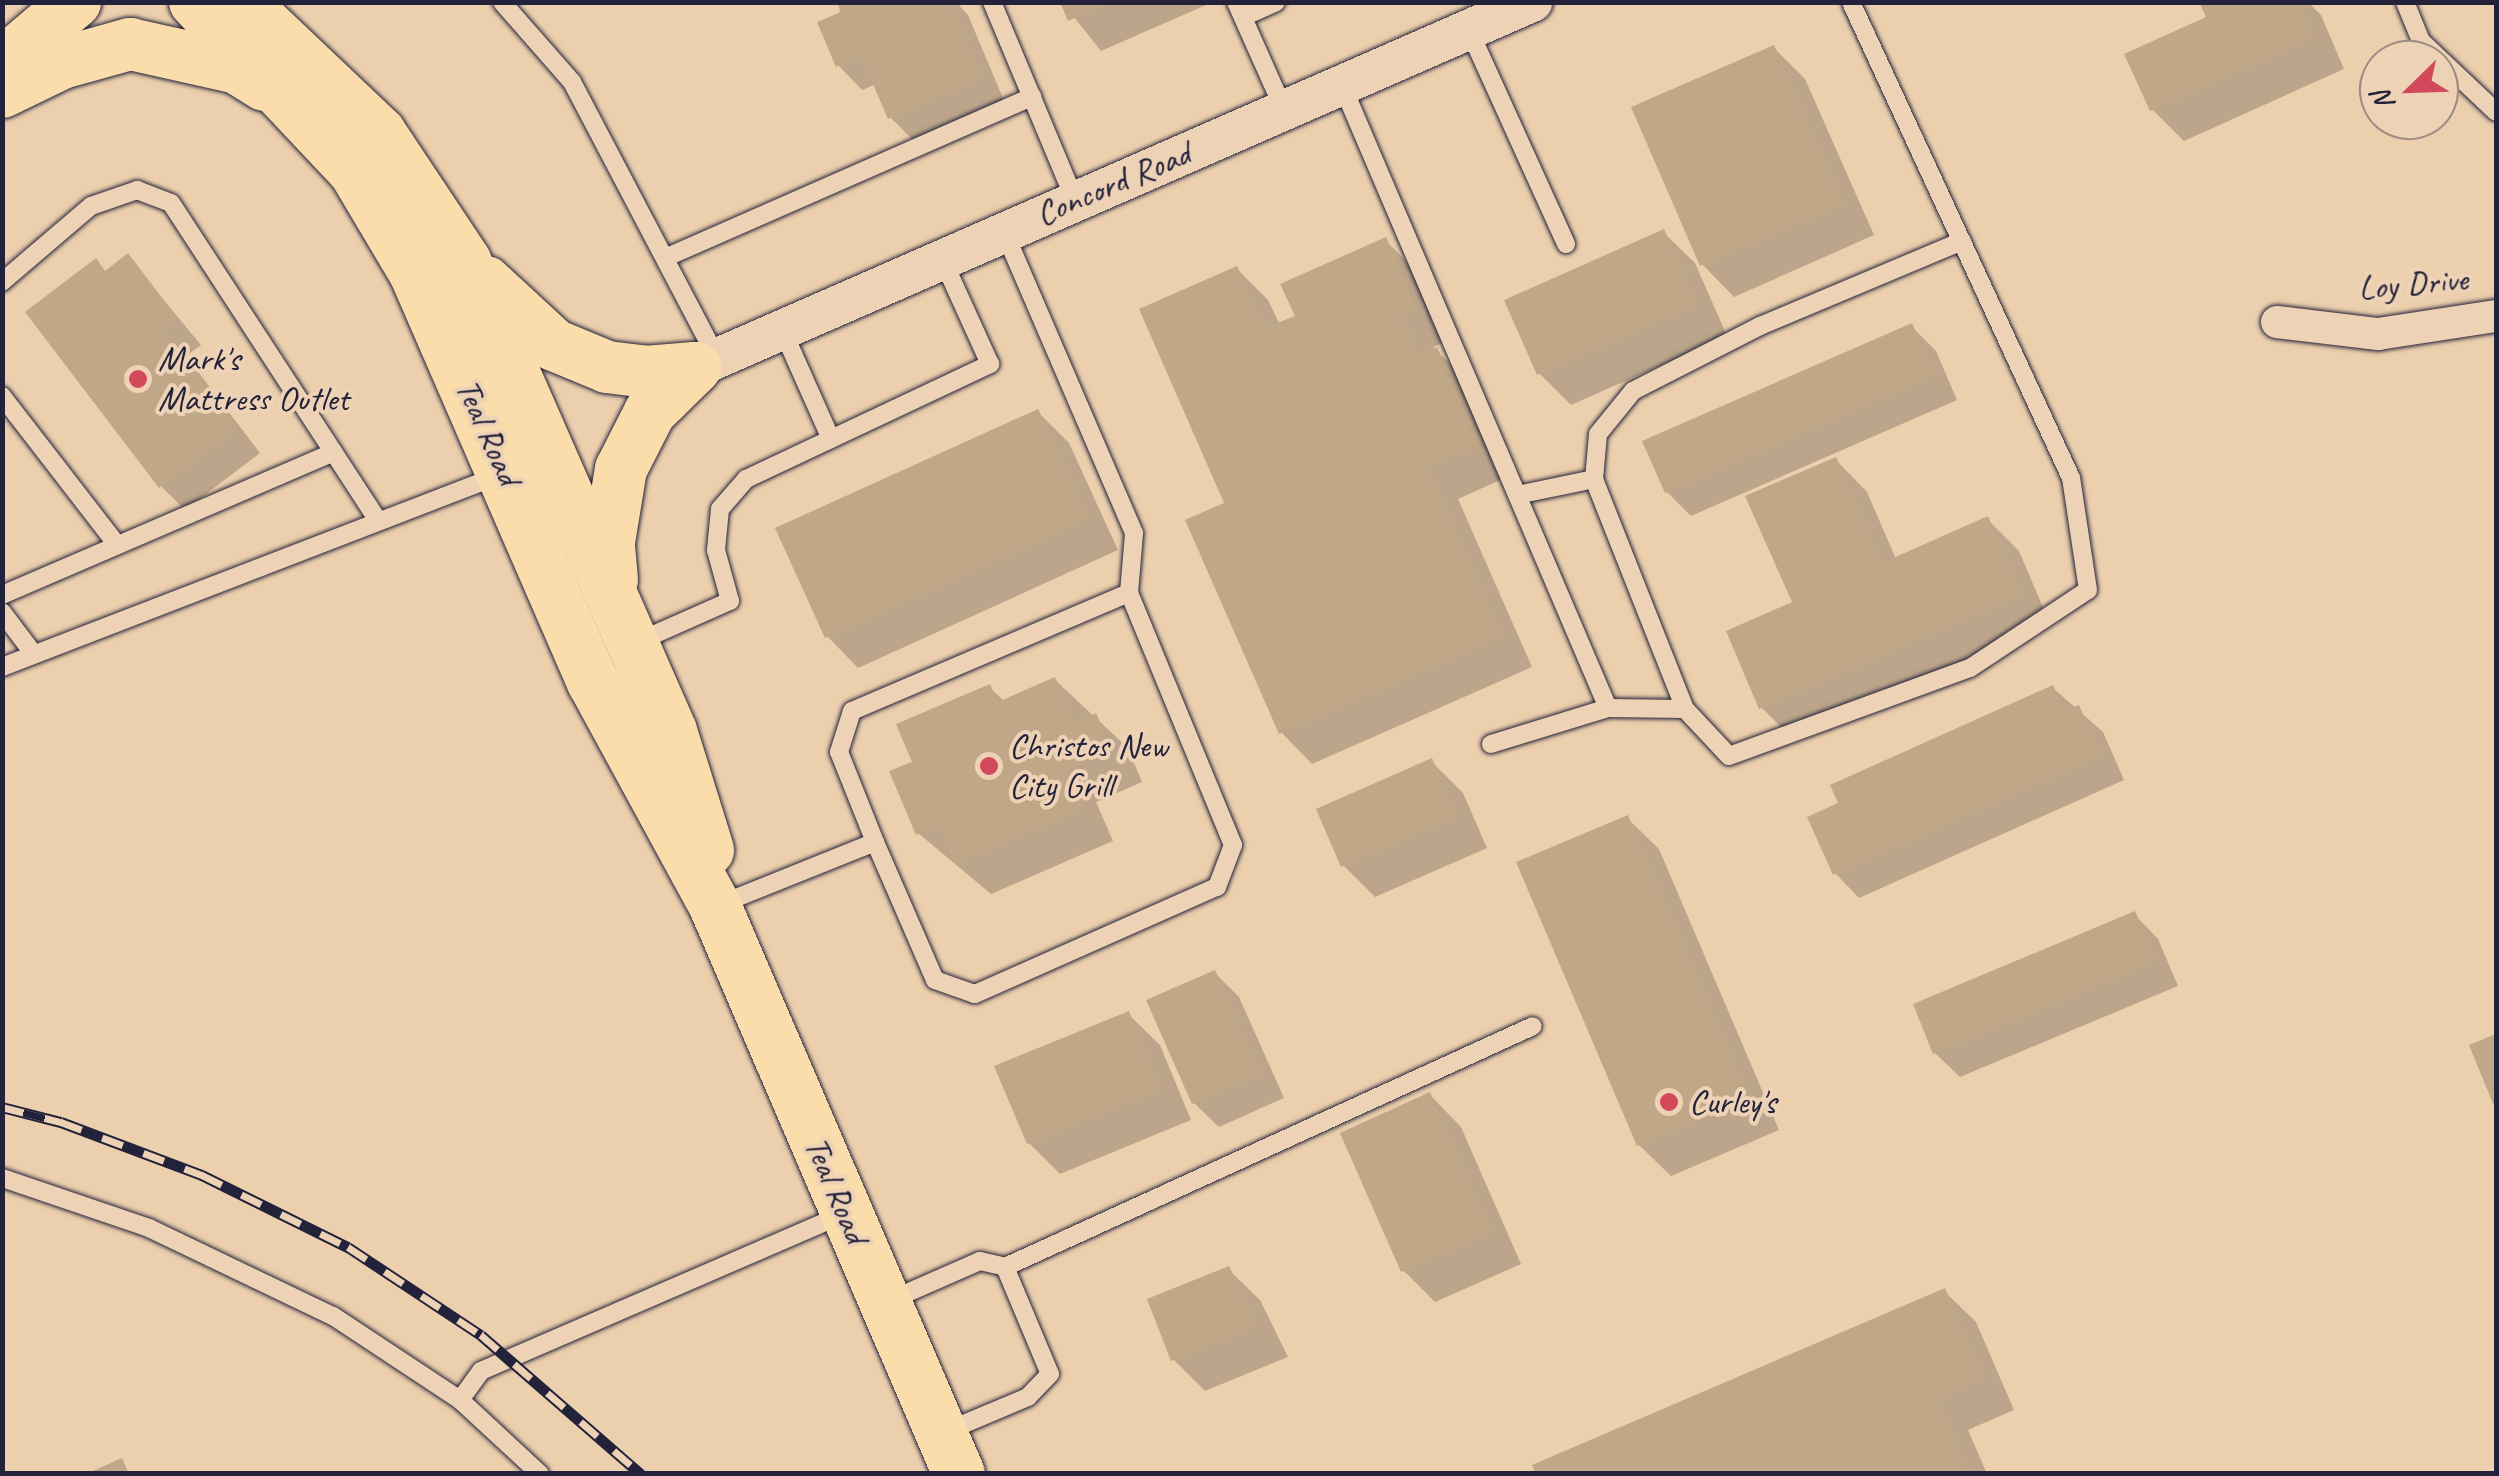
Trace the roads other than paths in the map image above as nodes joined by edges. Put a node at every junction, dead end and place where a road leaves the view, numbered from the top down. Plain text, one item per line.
1 (75, 2) edge
2 (195, 2) edge
3 (242, 2) edge
4 (289, 2) edge
5 (502, 2) edge
6 (992, 2) edge
7 (1276, 2) edge
8 (1532, 2) edge
9 (1851, 2) edge
10 (2405, 2) edge
11 (1239, 10) edge
12 (1470, 30) junction
13 (2, 64) edge
14 (1342, 85) junction
15 (2, 92) edge
16 (1032, 98) junction
17 (324, 102) junction
18 (1284, 110) junction
19 (2496, 112) edge
20 (1075, 200) junction
21 (1004, 231) junction
22 (1962, 241) junction
23 (1566, 244) dead end
24 (667, 257) junction
25 (942, 258) junction
26 (465, 261) junction
27 (2, 282) edge
28 (2496, 316) edge
29 (2277, 322) dead end
30 (782, 329) junction
31 (706, 363) junction
32 (2, 396) edge
33 (831, 439) junction
34 (334, 452) junction
35 (507, 472) junction
36 (1594, 478) junction
37 (1517, 495) junction
38 (378, 521) junction
39 (117, 546) junction
40 (1129, 593) junction
41 (2, 595) edge
42 (2, 612) edge
43 (624, 621) junction
44 (33, 653) junction
45 (2, 668) edge
46 (1608, 708) junction
47 (1684, 710) junction
48 (1491, 744) dead end
49 (875, 842) junction
50 (716, 906) junction
51 (1534, 1026) dead end
52 (2, 1178) edge
53 (846, 1213) junction
54 (1006, 1267) junction
55 (885, 1303) junction
56 (460, 1400) junction
57 (950, 1454) edge
58 (540, 1474) edge

1 - 13 main road
2 - 17 main road, Teal Road
3 - 17 main road, Teal Road
4 - 17 main road
5 - 24 lane
6 - 16 lane
7 - 11 lane
8 - 12 street, Concord Road
9 - 22 lane
10 - 19 lane
11 - 18 lane
12 - 14 street, Concord Road
12 - 23 lane
14 - 18 street, Concord Road
14 - 37 lane
15 - 17 main road
16 - 20 lane
16 - 24 lane
17 - 26 main road, Teal Road
17 - 35 main road, Teal Road
18 - 20 street, Concord Road
20 - 21 street, Concord Road
21 - 25 street, Concord Road
21 - 40 lane
22 - 36 lane
22 - 47 lane
24 - 31 lane
25 - 30 street, Concord Road
25 - 33 lane
26 - 31 main road
26 - 43 main road, Teal Road
27 - 34 lane
28 - 29 street, Loy Drive
30 - 31 street, Concord Road
30 - 33 lane
31 - 43 main road
32 - 39 lane
33 - 43 lane
34 - 38 lane
34 - 39 lane
35 - 38 lane
35 - 50 main road, Teal Road
36 - 37 lane
36 - 47 lane
37 - 46 lane
38 - 44 lane
39 - 41 lane
40 - 49 lane
40 - 49 lane
42 - 44 lane
43 - 50 main road, Teal Road
44 - 45 lane
46 - 47 lane
46 - 48 lane
49 - 50 lane
50 - 53 main road, Teal Road
51 - 54 lane
52 - 56 lane
53 - 55 main road, Teal Road
53 - 56 lane
54 - 55 lane
54 - 57 lane
55 - 57 main road, Teal Road
56 - 58 lane

